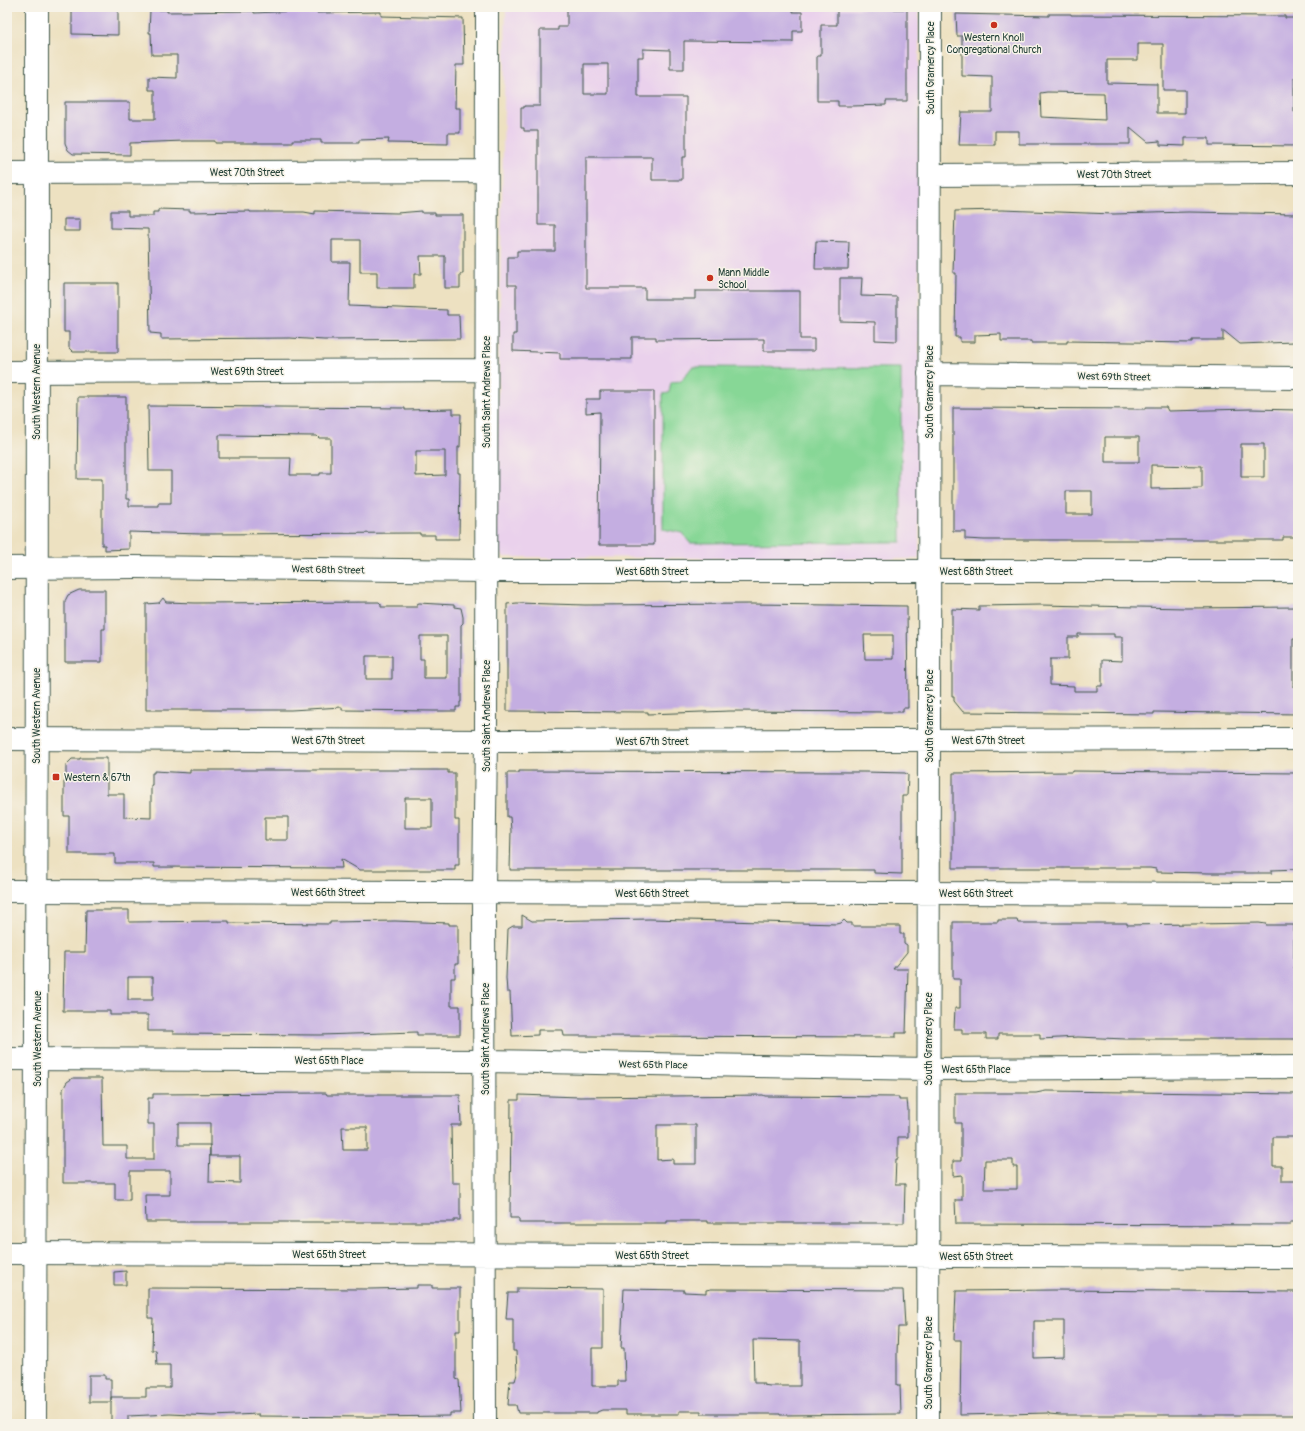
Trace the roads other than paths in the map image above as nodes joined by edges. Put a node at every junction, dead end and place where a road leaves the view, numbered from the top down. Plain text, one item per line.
1 (37, 7) edge
2 (487, 7) edge
3 (930, 7) edge
4 (486, 171) junction
5 (7, 173) edge
6 (38, 173) junction
7 (1298, 174) edge
8 (930, 175) junction
9 (486, 370) junction
10 (7, 372) edge
11 (36, 372) junction
12 (930, 374) junction
13 (1298, 378) edge
14 (7, 568) edge
15 (36, 568) junction
16 (929, 570) junction
17 (486, 571) junction
18 (1298, 571) edge
19 (7, 739) edge
20 (36, 739) junction
21 (929, 740) junction
22 (1298, 740) edge
23 (486, 741) junction
24 (38, 890) junction
25 (7, 891) edge
26 (484, 892) junction
27 (928, 893) junction
28 (1298, 894) edge
29 (7, 1059) edge
30 (37, 1059) junction
31 (485, 1060) junction
32 (1298, 1067) edge
33 (928, 1069) junction
34 (36, 1252) junction
35 (7, 1253) edge
36 (486, 1255) junction
37 (928, 1255) junction
38 (1298, 1257) edge
39 (35, 1424) edge
40 (486, 1424) edge
41 (928, 1424) edge

1 - 6 street, South Western Avenue
2 - 4 street, South Saint Andrews Place
3 - 8 street, South Gramercy Place
4 - 6 street, West 70th Street
4 - 9 street, South Saint Andrews Place
5 - 6 street, West 70th Street
6 - 11 street, South Western Avenue
7 - 8 street, West 70th Street
8 - 12 street, South Gramercy Place
9 - 11 street, West 69th Street
9 - 17 street, South Saint Andrews Place
10 - 11 street, West 69th Street
11 - 15 street, South Western Avenue
12 - 13 street, West 69th Street
12 - 16 street, South Gramercy Place
14 - 15 street, West 68th Street
15 - 17 street, West 68th Street
15 - 20 street, South Western Avenue
16 - 17 street, West 68th Street
16 - 18 street, West 68th Street
16 - 21 street, South Gramercy Place
17 - 23 street, South Saint Andrews Place
19 - 20 street, West 67th Street
20 - 23 street, West 67th Street
20 - 24 street, South Western Avenue
21 - 22 street, West 67th Street
21 - 23 street, West 67th Street
21 - 27 street, South Gramercy Place
23 - 26 street, South Saint Andrews Place
24 - 25 street, West 66th Street
24 - 26 street, West 66th Street
24 - 30 street, South Western Avenue
26 - 27 street, West 66th Street
26 - 31 street, South Saint Andrews Place
27 - 28 street, West 66th Street
27 - 33 street, South Gramercy Place
29 - 30 street, West 65th Place
30 - 31 street, West 65th Place
30 - 34 street, South Western Avenue
31 - 33 street, West 65th Place
31 - 36 street, South Saint Andrews Place
32 - 33 street, West 65th Place
33 - 37 street, South Gramercy Place
34 - 35 street, West 65th Street
34 - 36 street, West 65th Street
34 - 39 street, South Western Avenue
36 - 37 street, West 65th Street
36 - 40 street, South Saint Andrews Place
37 - 38 street, West 65th Street
37 - 41 street, South Gramercy Place

